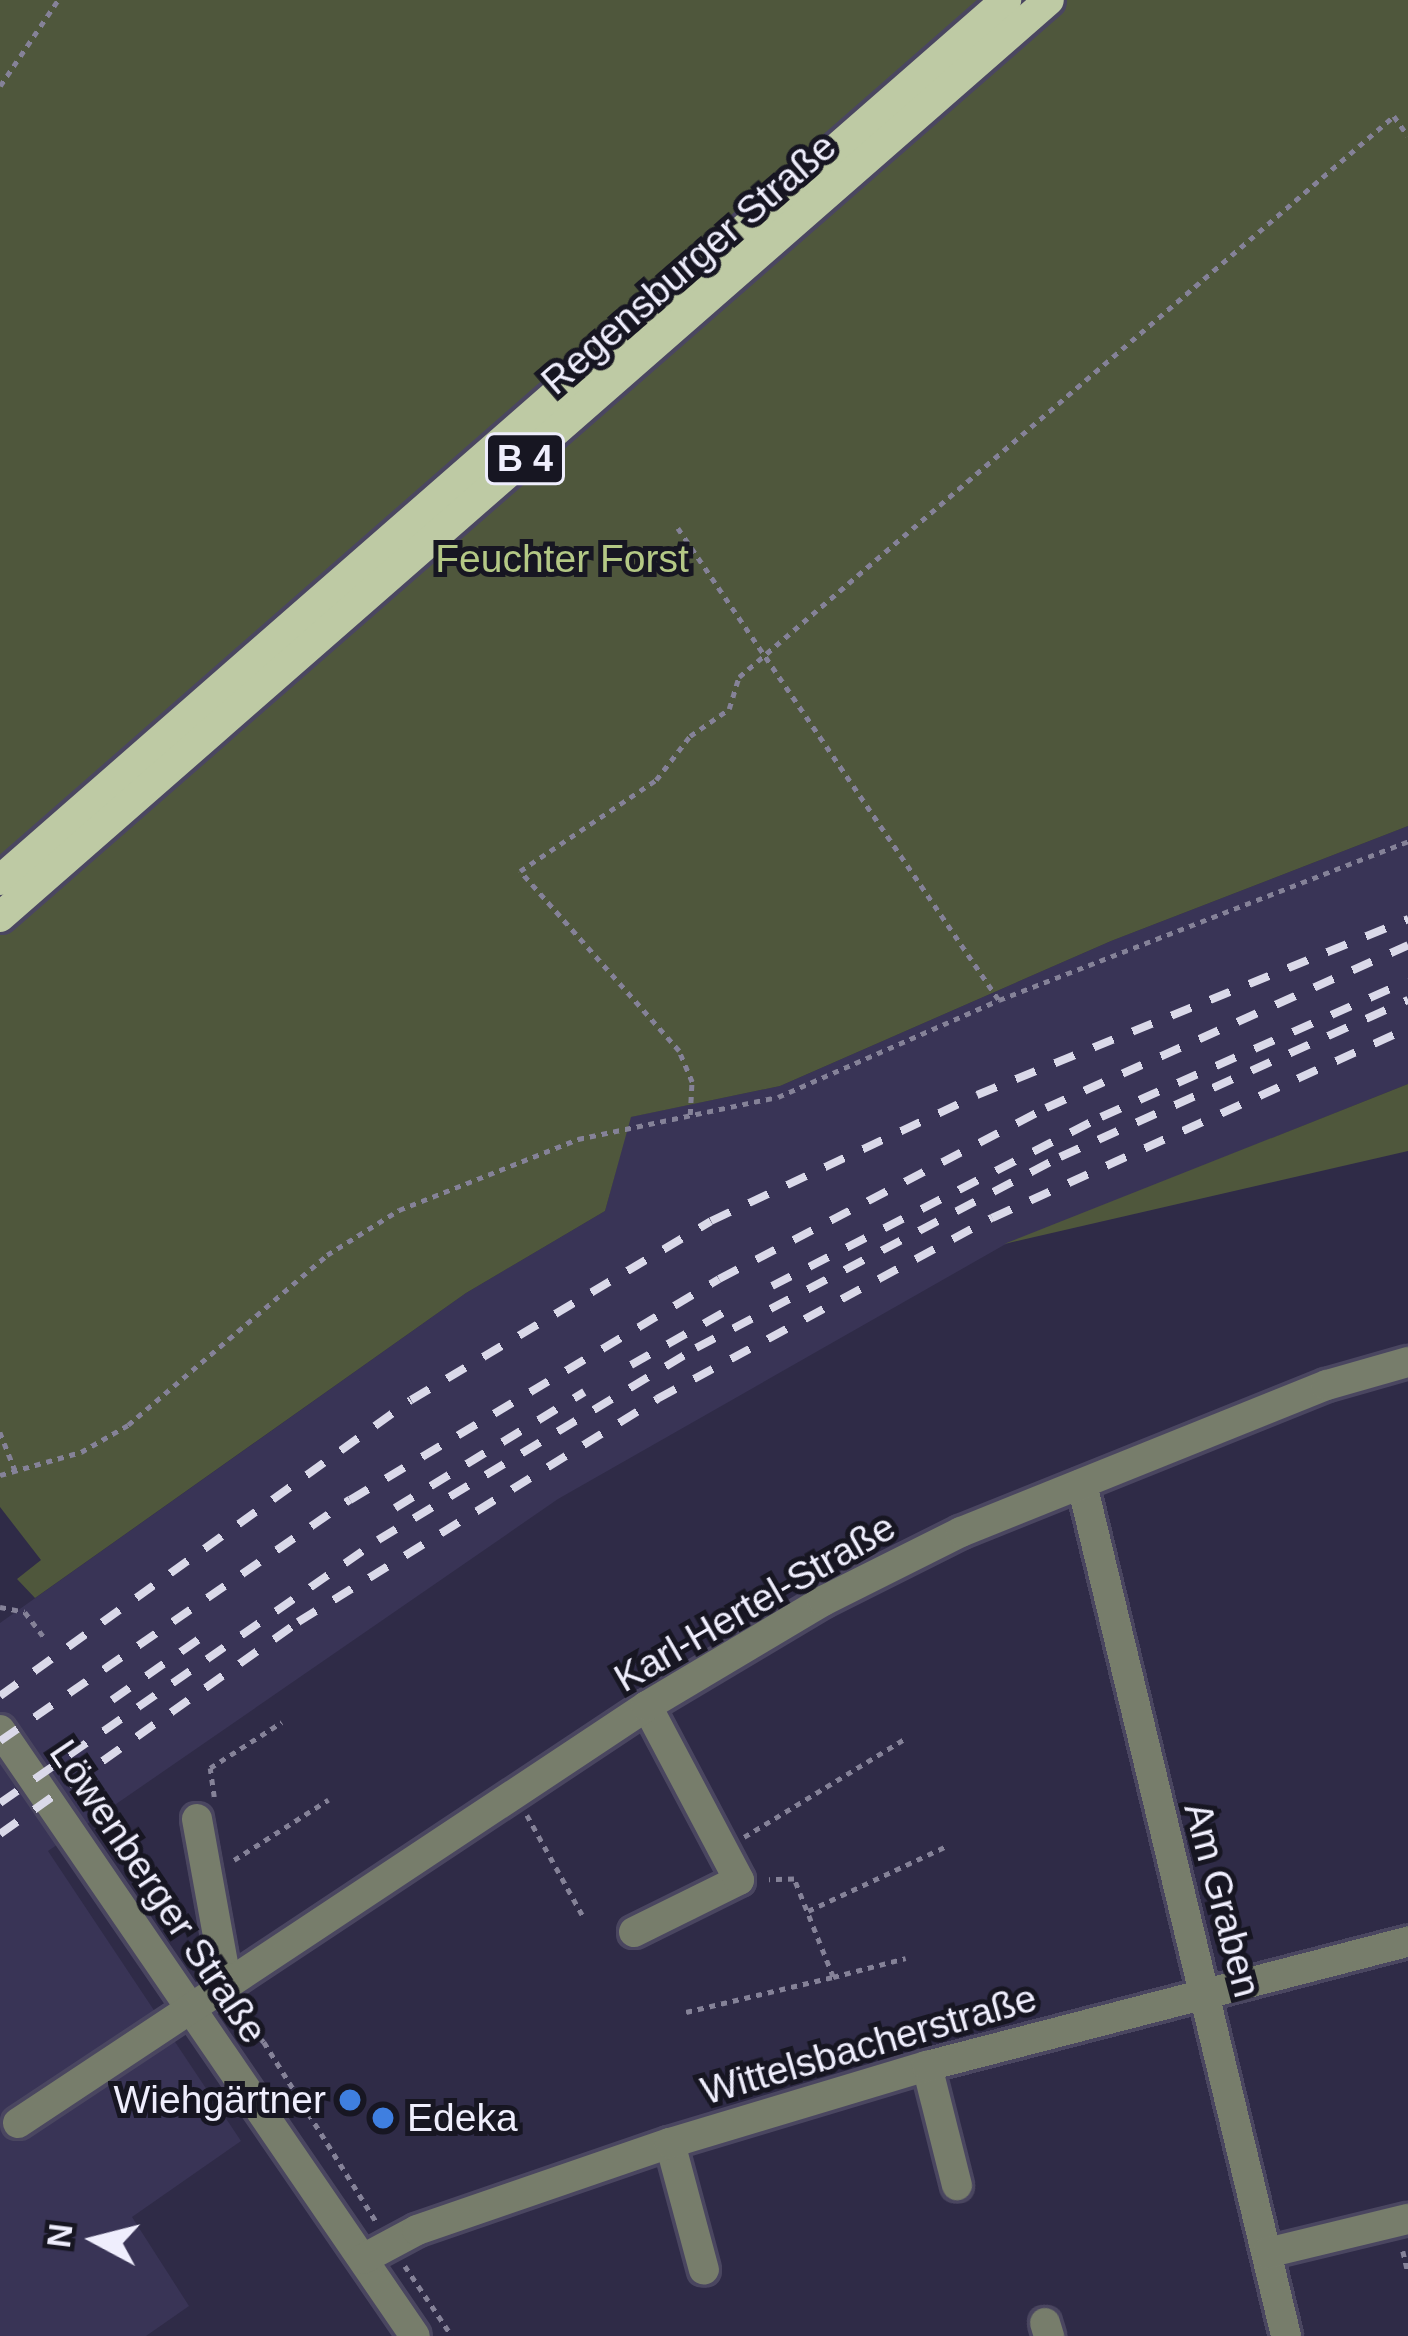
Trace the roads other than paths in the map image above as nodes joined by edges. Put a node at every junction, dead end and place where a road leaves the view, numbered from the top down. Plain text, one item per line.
1 (1006, 0) edge
2 (1049, 0) edge
3 (0, 880) edge
4 (0, 917) edge
5 (1408, 1362) edge
6 (1082, 1484) junction
7 (647, 1706) junction
8 (0, 1730) edge
9 (197, 1819) road end
10 (634, 1932) dead end
11 (1408, 1942) edge
12 (1206, 1992) junction
13 (211, 1996) junction
14 (927, 2066) junction
15 (18, 2123) dead end
16 (670, 2143) junction
17 (956, 2185) dead end
18 (1408, 2219) edge
19 (1267, 2253) junction
20 (363, 2259) junction
21 (704, 2270) dead end
22 (415, 2336) edge
23 (1286, 2336) edge

1 - 3 main road, Regensburger Straße / B 4
2 - 4 main road, Regensburger Straße / B 4
5 - 6 street, Karl-Hertel-Straße
6 - 7 street, Karl-Hertel-Straße
6 - 12 street, Am Graben
7 - 10 street
7 - 13 street, Karl-Hertel-Straße
8 - 13 street, Löwenberger Straße
9 - 13 street, Löwenberger Straße
11 - 12 street, Wittelsbacherstraße
12 - 14 street, Wittelsbacherstraße
12 - 19 street, Am Graben
13 - 15 street, Karl-Hertel-Straße
13 - 20 street, Löwenberger Straße
14 - 16 street, Wittelsbacherstraße
14 - 17 street
16 - 20 street, Wittelsbacherstraße
16 - 21 street
18 - 19 street
19 - 23 street, Am Graben
20 - 22 street, Löwenberger Straße

